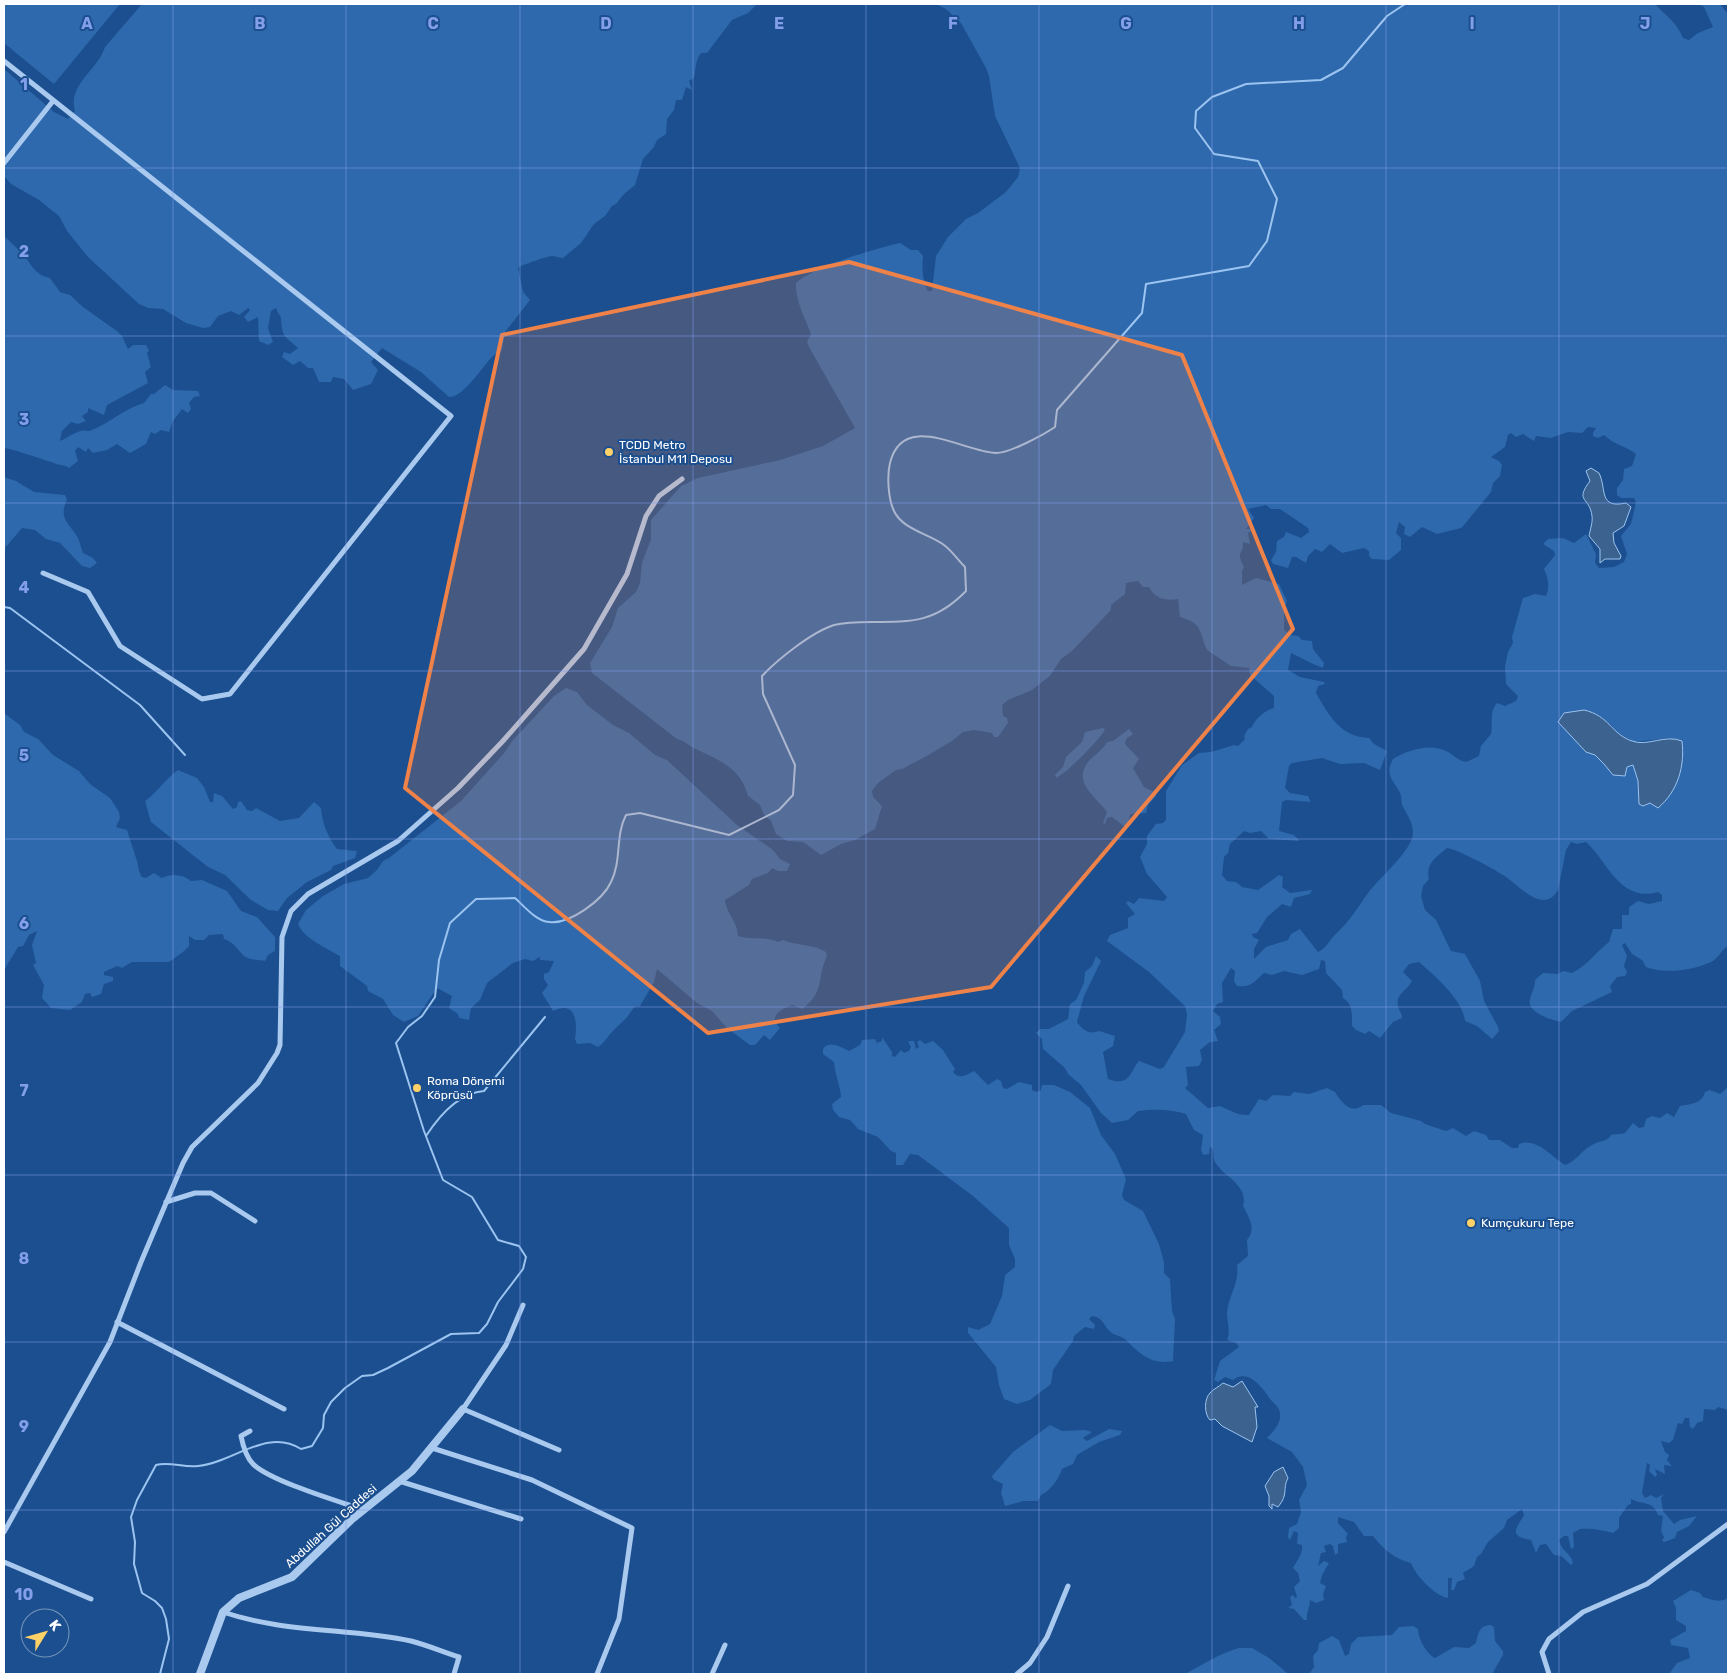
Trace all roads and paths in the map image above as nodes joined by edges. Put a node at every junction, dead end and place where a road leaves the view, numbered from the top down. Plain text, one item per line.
1 (4, 61) edge
2 (53, 101) junction
3 (4, 163) edge
4 (682, 480) dead end
5 (43, 573) dead end
6 (166, 1202) junction
7 (255, 1221) dead end
8 (523, 1304) dead end
9 (117, 1322) junction
10 (284, 1409) dead end
11 (463, 1409) junction
12 (250, 1431) dead end
13 (432, 1448) junction
14 (559, 1450) dead end
15 (399, 1482) junction
16 (364, 1510) junction
17 (521, 1519) dead end
18 (1728, 1524) edge
19 (4, 1532) edge
20 (4, 1562) edge
21 (1068, 1586) dead end
22 (91, 1600) dead end
23 (223, 1612) junction
24 (725, 1645) dead end
25 (200, 1674) edge
26 (454, 1674) edge
27 (597, 1674) edge
28 (712, 1674) edge
29 (1017, 1674) edge
30 (1549, 1674) edge

1 - 2 street
2 - 3 street
2 - 5 street
4 - 6 street
6 - 7 street
6 - 9 street
8 - 11 street
9 - 10 street
9 - 19 street
11 - 13 street, Abdullah Gül Caddesi
11 - 14 street
12 - 16 street
13 - 15 street, Abdullah Gül Caddesi
13 - 27 street
15 - 16 street, Abdullah Gül Caddesi
15 - 17 street
16 - 23 street, Abdullah Gül Caddesi
18 - 30 street
20 - 22 street
21 - 29 street
23 - 25 street
23 - 26 street
24 - 28 street

